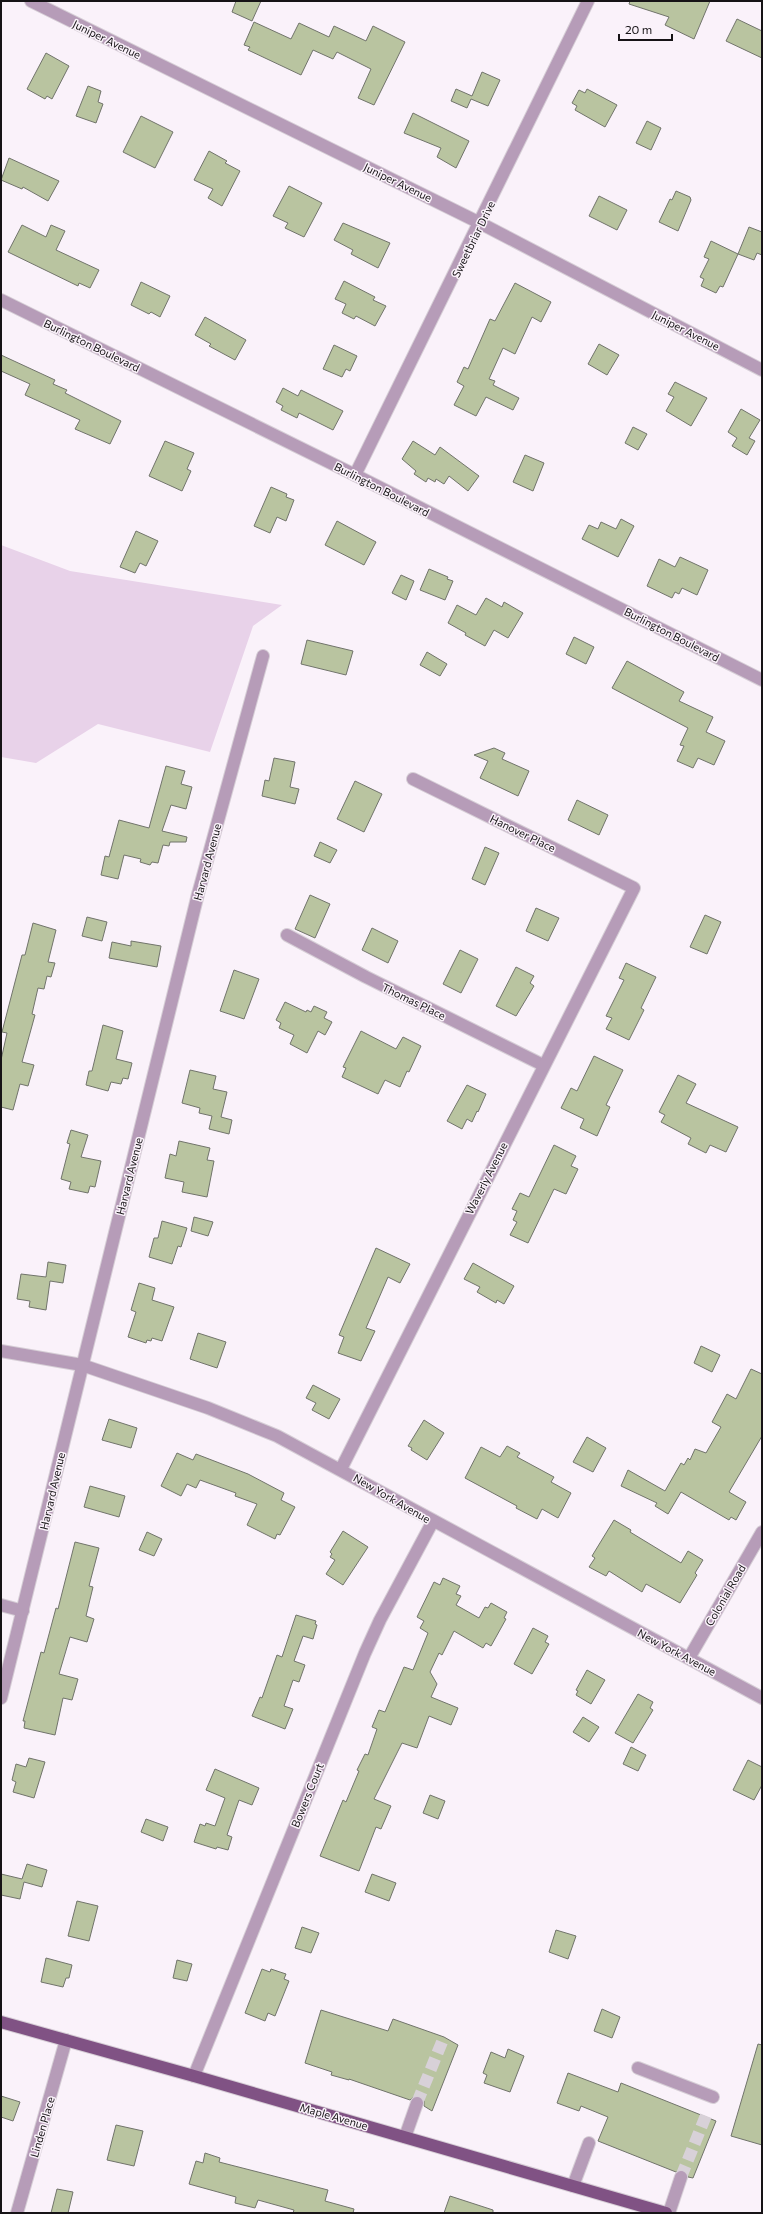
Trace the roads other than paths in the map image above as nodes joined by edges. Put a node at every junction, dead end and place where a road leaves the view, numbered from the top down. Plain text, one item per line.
1 (30, 1) edge
2 (588, 1) edge
3 (480, 223) junction
4 (1, 300) edge
5 (762, 370) edge
6 (356, 475) junction
7 (263, 656) dead end
8 (762, 680) edge
9 (413, 779) dead end
10 (634, 888) joint
11 (287, 935) dead end
12 (543, 1066) junction
13 (1, 1351) edge
14 (82, 1365) junction
15 (341, 1469) junction
16 (433, 1521) junction
17 (762, 1532) edge
18 (1, 1605) edge
19 (23, 1611) junction
20 (688, 1658) junction
21 (1, 1698) edge
22 (762, 1698) edge
23 (1, 2022) edge
24 (66, 2040) junction
25 (638, 2068) dead end
26 (194, 2076) junction
27 (712, 2097) dead end
28 (417, 2103) tunnel mouth
29 (405, 2137) junction
30 (589, 2143) dead end
31 (681, 2177) tunnel mouth
32 (573, 2186) junction
33 (17, 2213) edge
34 (668, 2213) edge

1 - 3 street, Juniper Avenue
2 - 3 street, Sweetbriar Drive
3 - 5 street, Juniper Avenue
3 - 6 street, Sweetbriar Drive
4 - 6 street, Burlington Boulevard
6 - 8 street, Burlington Boulevard
7 - 14 street, Harvard Avenue
9 - 10 street, Hanover Place
10 - 12 street, Waverly Avenue
11 - 12 street, Thomas Place
12 - 15 street, Waverly Avenue
13 - 14 street, New York Avenue
14 - 15 street, New York Avenue
14 - 19 street, Harvard Avenue
15 - 16 street, New York Avenue
16 - 20 street, New York Avenue
16 - 26 street, Bowers Court
17 - 20 street, Colonial Road
18 - 19 street
19 - 21 street, Harvard Avenue
20 - 22 street, New York Avenue
23 - 24 main road, Maple Avenue
24 - 26 main road, Maple Avenue
24 - 33 street, Linden Place
25 - 27 street
26 - 29 main road, Maple Avenue
28 - 29 street
29 - 32 main road, Maple Avenue
30 - 32 street
31 - 34 street
32 - 34 main road, Maple Avenue

